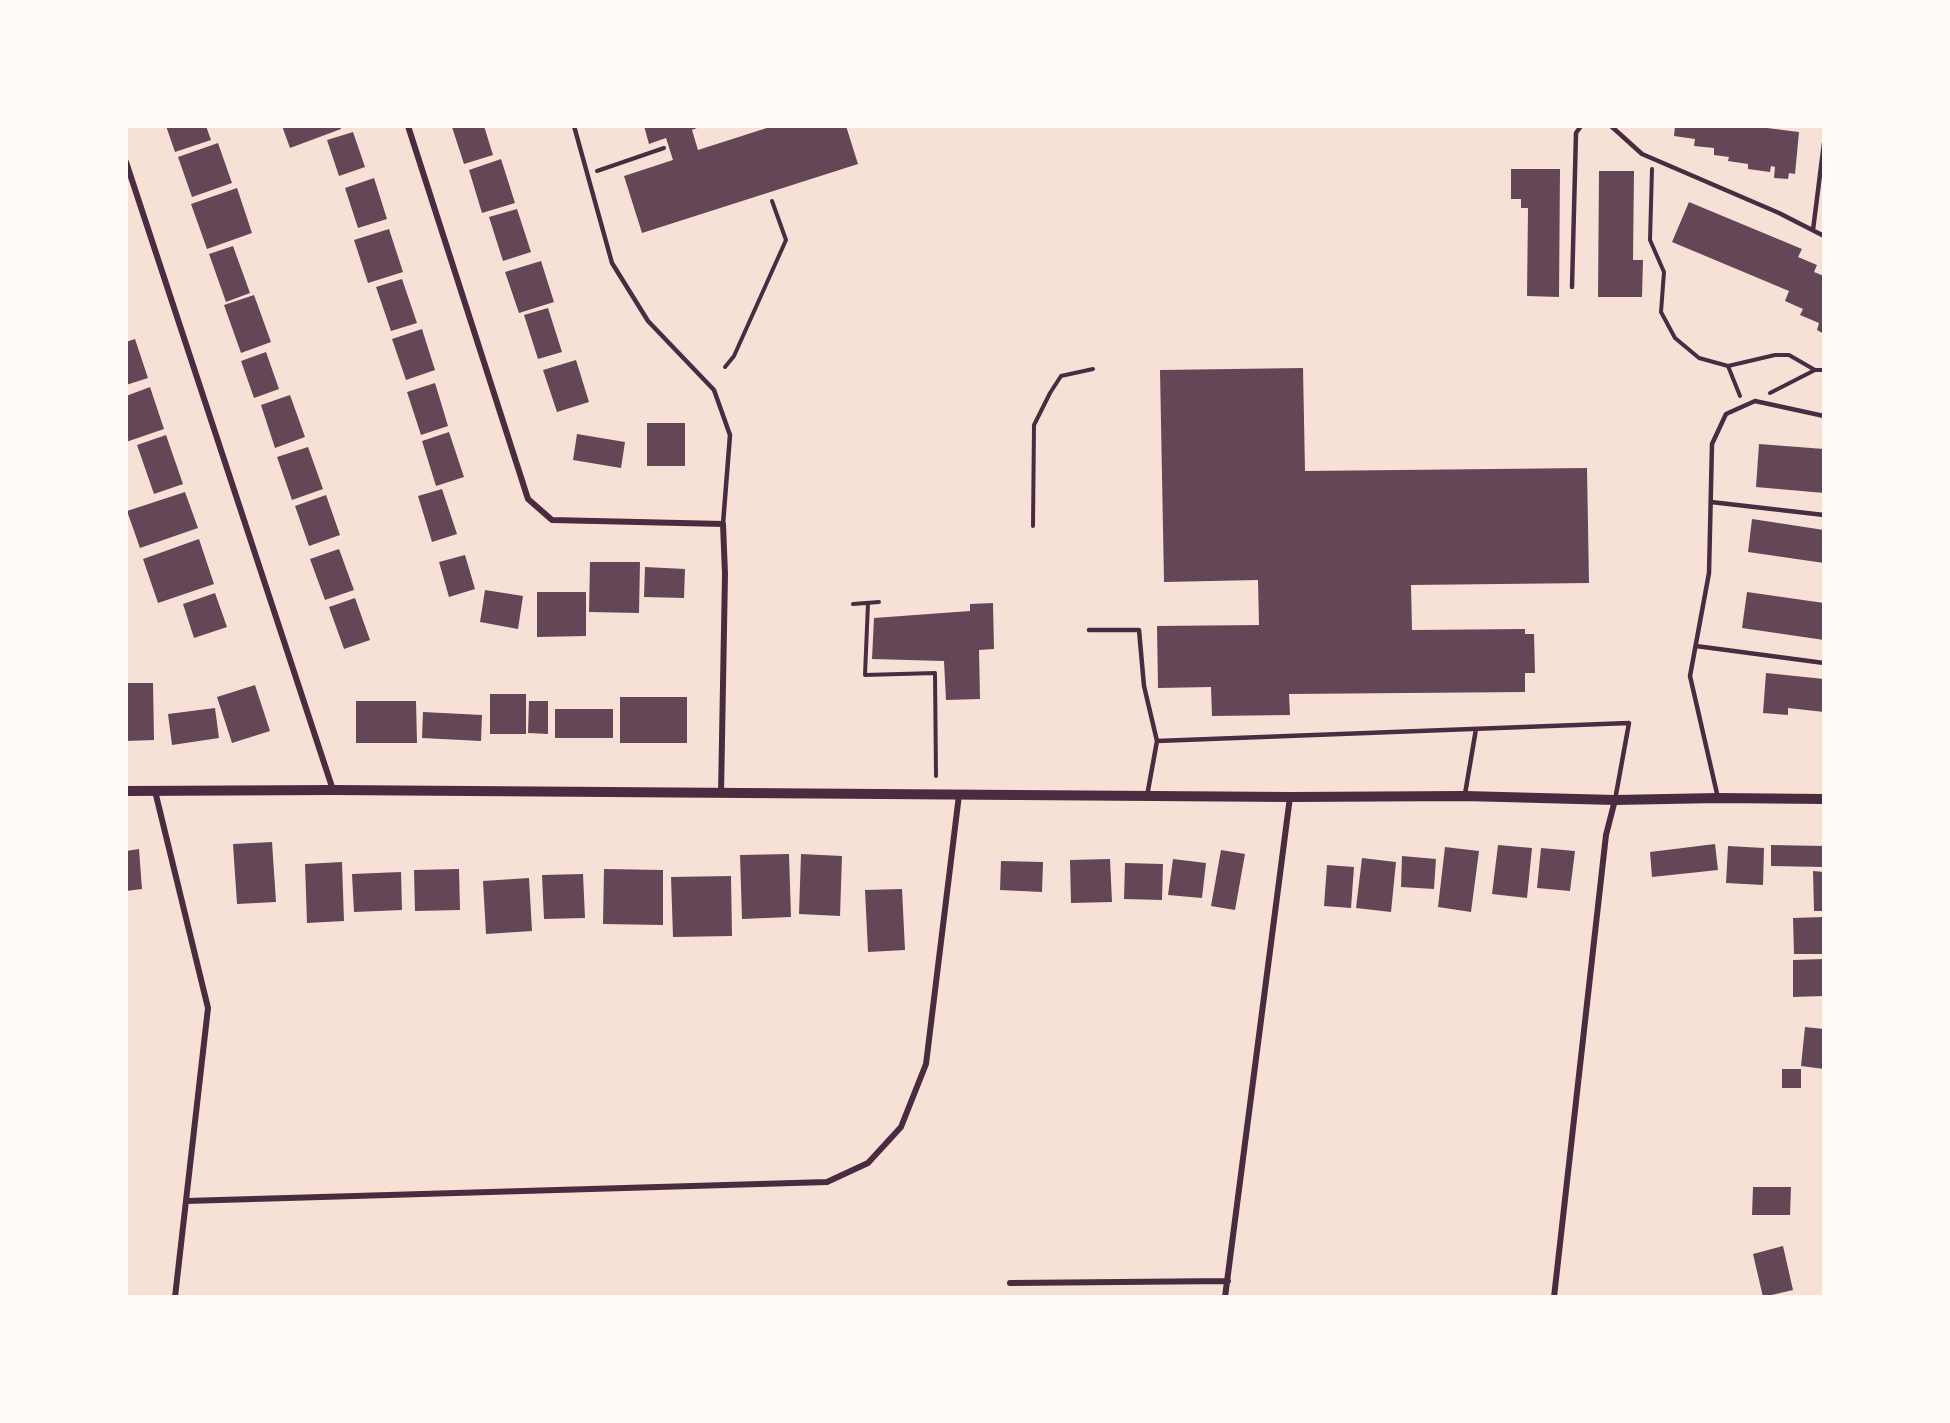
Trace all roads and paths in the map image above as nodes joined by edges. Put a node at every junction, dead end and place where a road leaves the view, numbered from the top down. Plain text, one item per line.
1 (408, 126) edge
2 (574, 126) edge
3 (1581, 126) edge
4 (1611, 126) edge
5 (1824, 143) edge
6 (664, 148) dead end
7 (1652, 159) junction
8 (126, 162) edge
9 (588, 174) junction
10 (772, 201) dead end
11 (1814, 230) junction
12 (1824, 236) edge
13 (1572, 287) dead end
14 (1728, 366) junction
15 (725, 367) dead end
16 (1094, 369) dead end
17 (1815, 370) junction
18 (1824, 370) edge
19 (1755, 401) junction
20 (1744, 406) junction
21 (1824, 416) edge
22 (1711, 502) junction
23 (1824, 515) edge
24 (723, 524) junction
25 (1033, 526) dead end
26 (879, 602) dead end
27 (868, 603) junction
28 (853, 604) dead end
29 (1089, 630) dead end
30 (1696, 646) junction
31 (1824, 663) edge
32 (1476, 729) junction
33 (1157, 741) junction
34 (936, 776) dead end
35 (333, 790) junction
36 (126, 791) edge
37 (155, 791) junction
38 (721, 794) junction
39 (959, 795) junction
40 (1147, 796) junction
41 (1465, 796) junction
42 (1290, 797) junction
43 (1718, 798) junction
44 (1824, 799) edge
45 (1615, 800) junction
46 (186, 1201) junction
47 (1228, 1281) junction
48 (1010, 1283) dead end
49 (175, 1297) edge
50 (1226, 1297) edge
51 (1554, 1297) edge

1 - 24 street
2 - 9 lane
3 - 13 lane
4 - 7 lane
5 - 11 lane
6 - 9 path
7 - 11 lane
7 - 14 path
8 - 35 street
9 - 24 lane
10 - 15 path
11 - 12 lane
14 - 17 path
14 - 20 path
16 - 25 path
17 - 18 path
17 - 19 path
19 - 20 lane
19 - 21 lane
20 - 22 lane
22 - 23 lane
22 - 30 lane
24 - 38 street
26 - 27 path
27 - 28 path
27 - 34 path
29 - 33 lane
30 - 31 lane
30 - 43 lane
32 - 33 lane
32 - 41 lane
32 - 45 lane
33 - 40 lane
35 - 37 street
35 - 38 street
36 - 37 street
37 - 46 street
38 - 39 street
39 - 40 street
39 - 46 street
40 - 42 street
41 - 42 street
41 - 45 street
42 - 47 street
43 - 44 street
43 - 45 street
45 - 51 street
46 - 49 street
47 - 48 street
47 - 50 street

